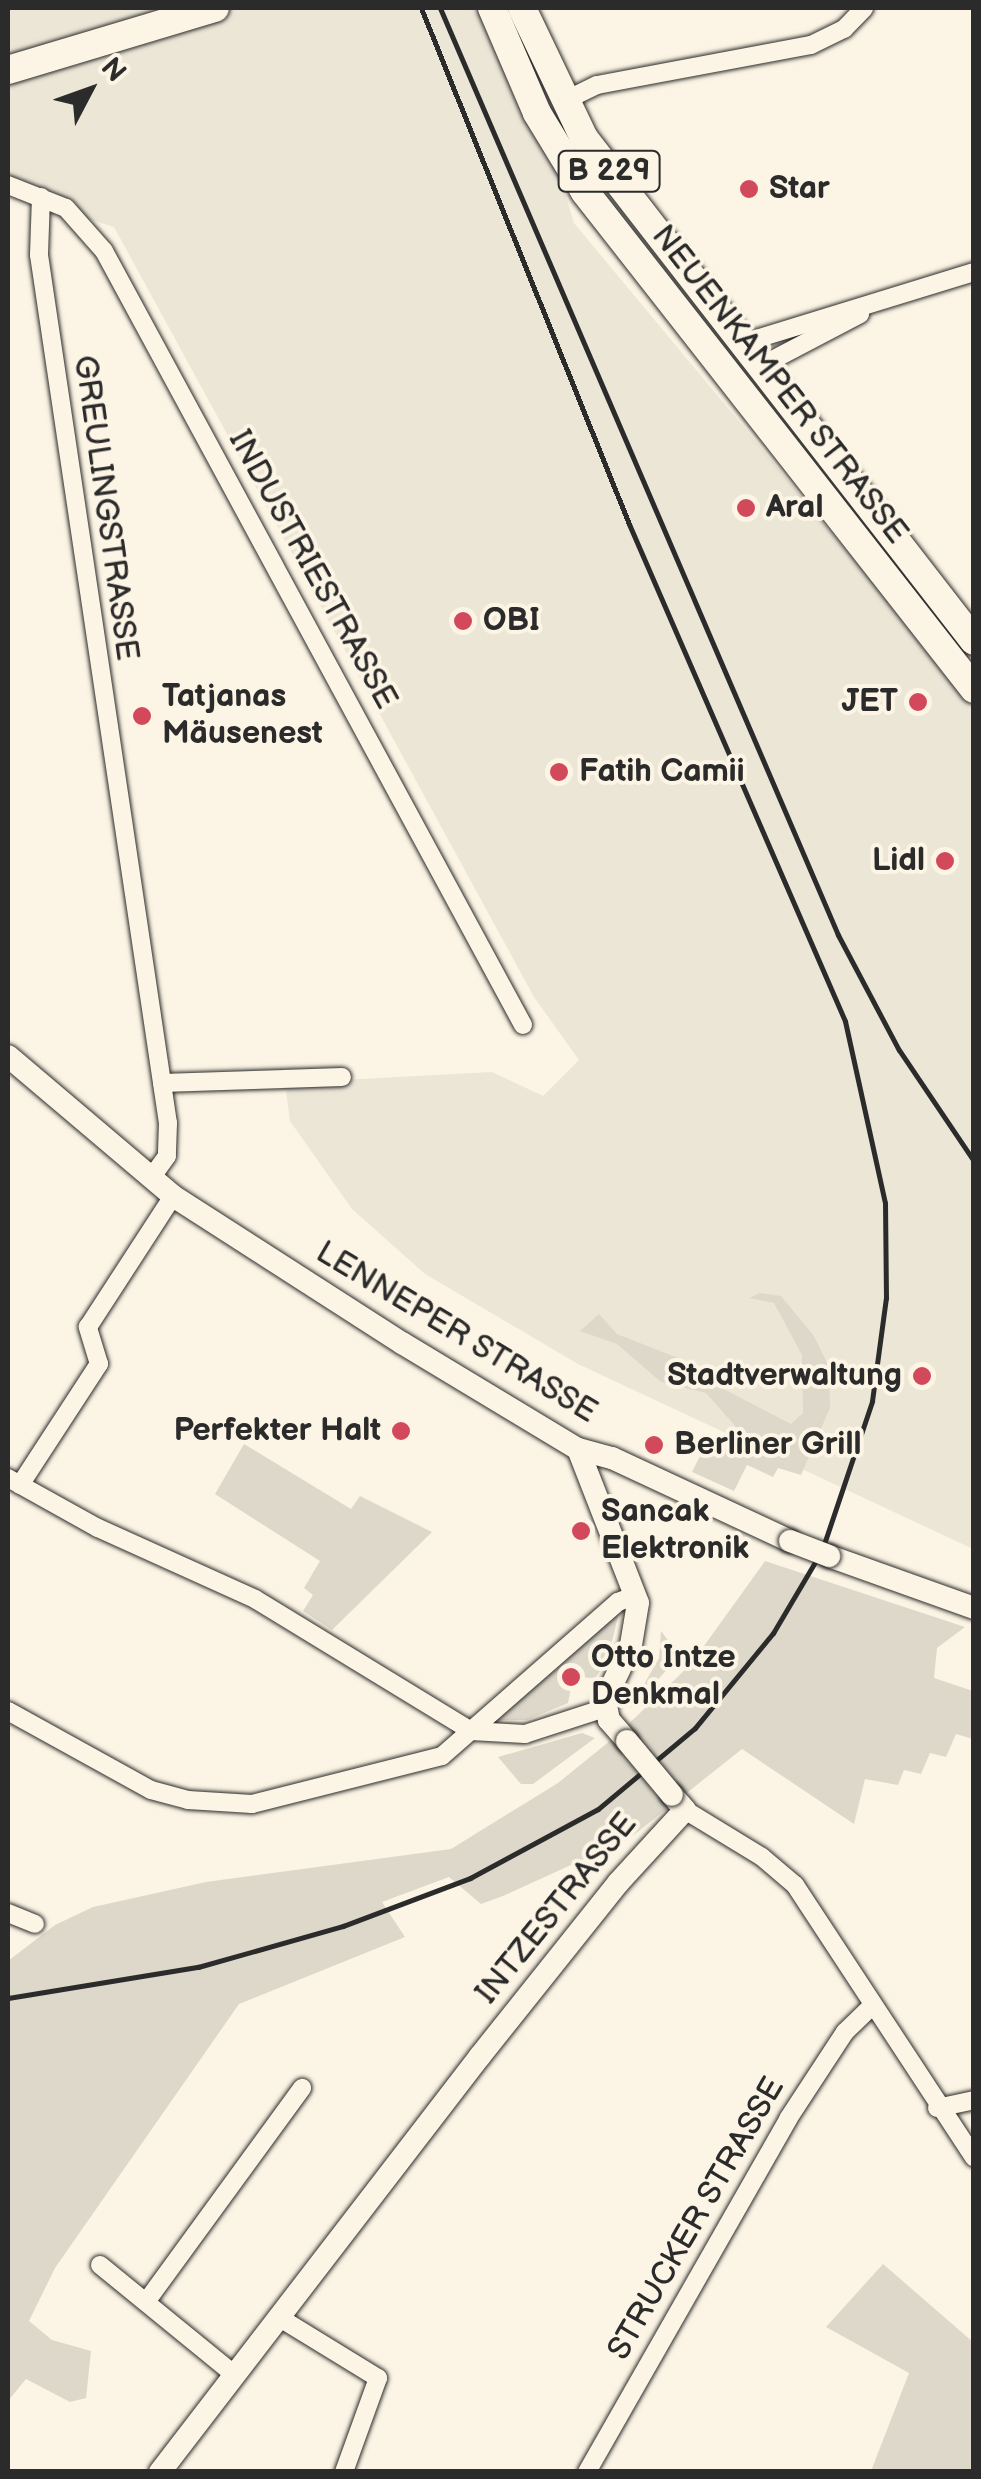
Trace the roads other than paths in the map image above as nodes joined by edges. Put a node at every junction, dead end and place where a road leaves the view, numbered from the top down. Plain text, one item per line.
1 (215, 8) edge
2 (492, 8) edge
3 (522, 8) edge
4 (864, 8) edge
5 (8, 70) edge
6 (562, 102) junction
7 (8, 184) edge
8 (41, 197) junction
9 (974, 272) edge
10 (865, 310) junction
11 (743, 344) junction
12 (760, 366) junction
13 (722, 370) junction
14 (974, 641) edge
15 (974, 689) edge
16 (523, 1025) dead end
17 (8, 1056) edge
18 (342, 1077) dead end
19 (162, 1083) junction
20 (150, 1178) junction
21 (173, 1196) junction
22 (578, 1449) junction
23 (14, 1482) edge
24 (636, 1595) junction
25 (974, 1608) edge
26 (605, 1708) junction
27 (8, 1711) edge
28 (470, 1731) junction
29 (678, 1803) junction
30 (8, 1912) edge
31 (35, 1924) dead end
32 (872, 2006) junction
33 (302, 2088) dead end
34 (974, 2100) edge
35 (937, 2108) junction
36 (974, 2158) edge
37 (100, 2265) dead end
38 (146, 2302) junction
39 (280, 2318) junction
40 (235, 2375) junction
41 (160, 2472) edge
42 (344, 2472) edge
43 (587, 2472) edge

1 - 5 main road
2 - 13 main road, NEUENKAMPER STRASSE / B 229
3 - 6 main road, NEUENKAMPER STRASSE / B 229
4 - 6 street
6 - 11 main road, NEUENKAMPER STRASSE / B 229
7 - 8 street, INDUSTRIESTRASSE
8 - 16 street, INDUSTRIESTRASSE
8 - 19 street, GREULINGSTRASSE
9 - 10 street
10 - 11 street
10 - 12 street
11 - 12 main road, NEUENKAMPER STRASSE / B 229
11 - 13 main road
12 - 13 main road
12 - 14 main road, NEUENKAMPER STRASSE / B 229
13 - 15 main road, NEUENKAMPER STRASSE / B 229
17 - 20 main road, LENNEPER STRASSE
18 - 19 street
19 - 20 street, GREULINGSTRASSE
20 - 21 main road, LENNEPER STRASSE
21 - 22 main road, LENNEPER STRASSE
21 - 23 street
22 - 24 main road
22 - 25 main road, LENNEPER STRASSE, bridge
23 - 28 street
24 - 26 main road
24 - 28 street
26 - 28 street
26 - 29 main road, INTZESTRASSE, bridge
27 - 28 street
29 - 32 street
29 - 39 main road, INTZESTRASSE
30 - 31 street
32 - 35 street
32 - 43 street, STRUCKER STRASSE
33 - 38 street
34 - 35 street
35 - 36 street
37 - 38 street
38 - 40 street
39 - 40 main road, INTZESTRASSE
39 - 42 street
40 - 41 main road, INTZESTRASSE

